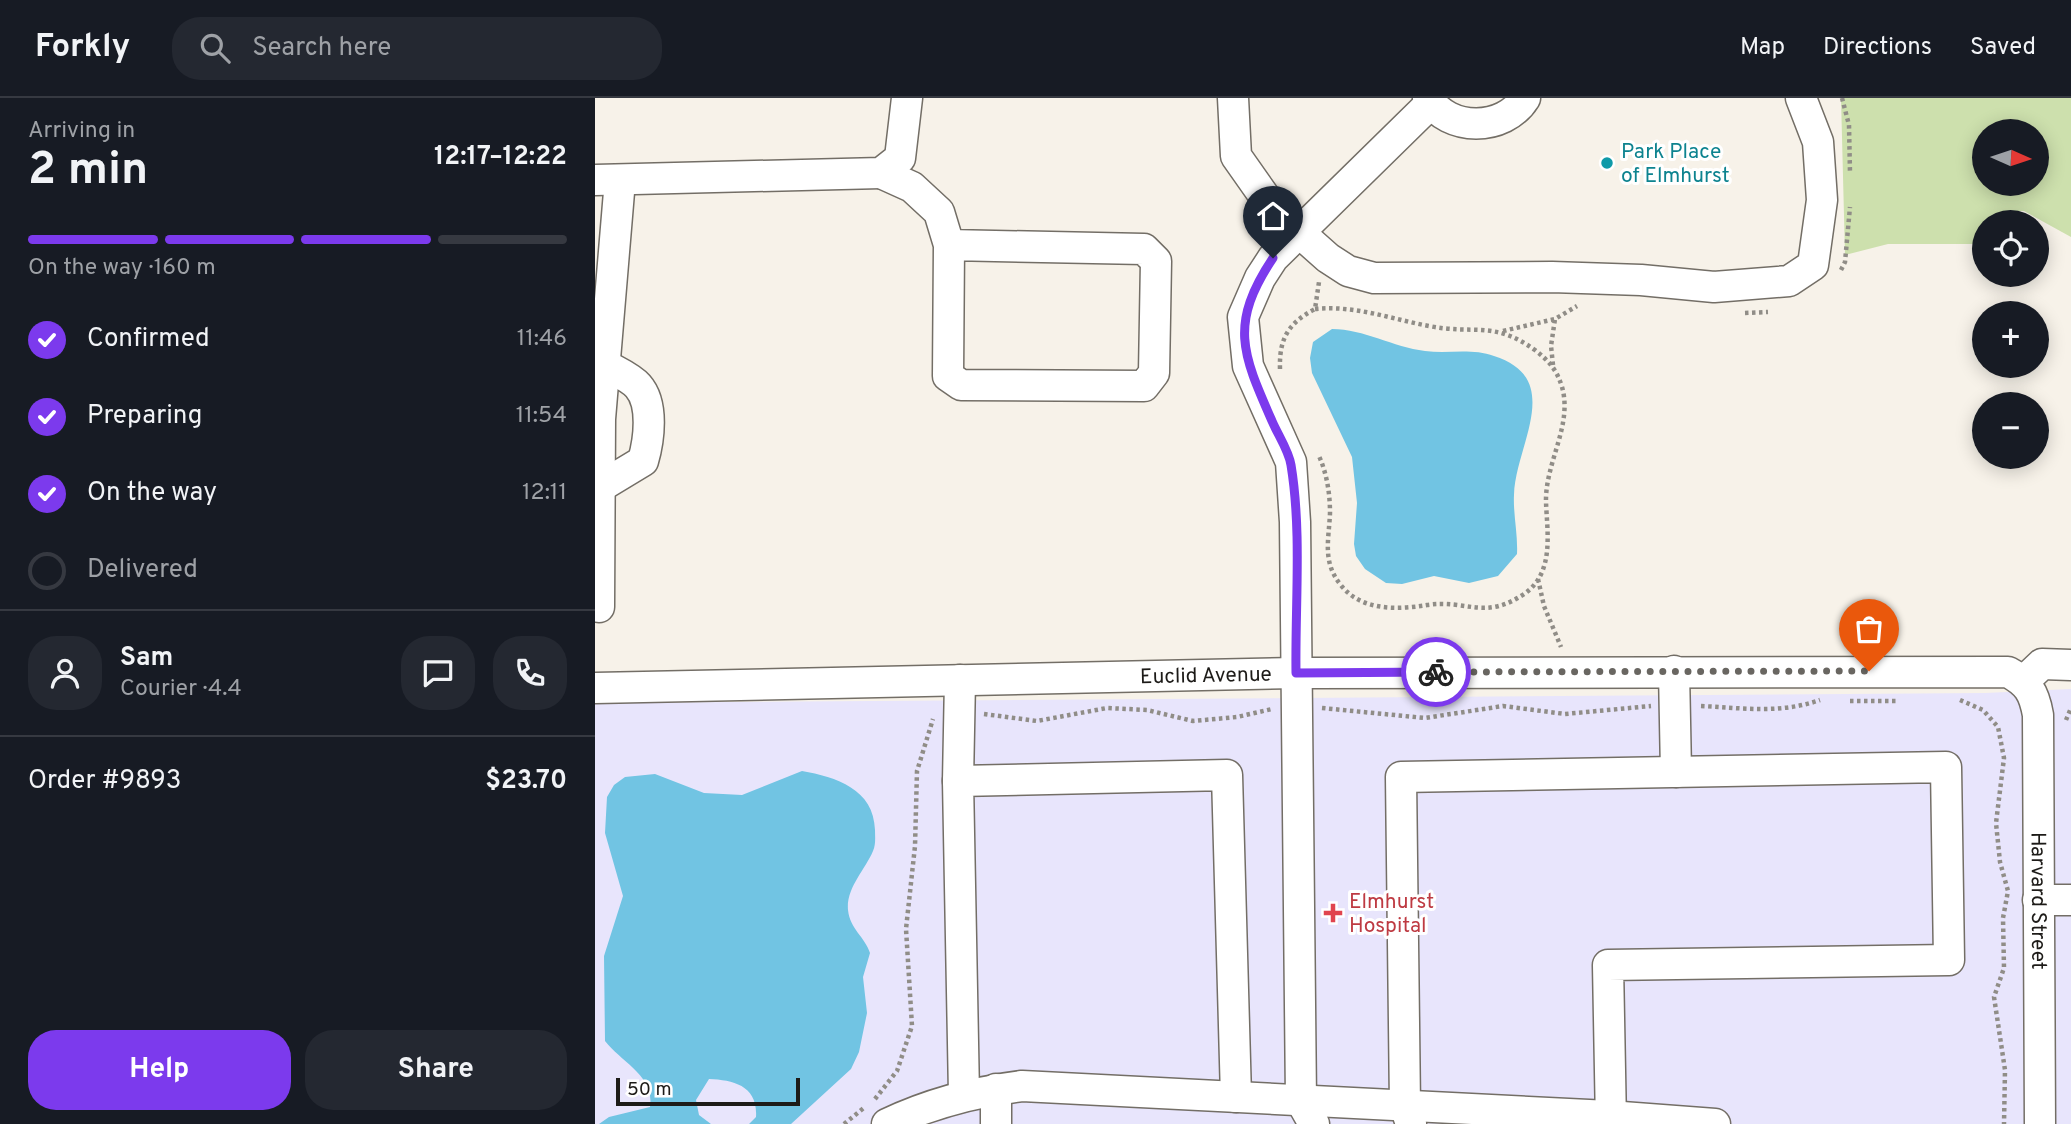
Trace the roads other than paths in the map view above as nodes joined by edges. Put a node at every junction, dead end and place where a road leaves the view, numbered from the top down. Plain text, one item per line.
1 (907, 98) edge
2 (1233, 98) edge
3 (1525, 98) edge
4 (1801, 98) edge
5 (1429, 101) edge
6 (881, 173) junction
7 (607, 180) edge
8 (1299, 234) junction
9 (949, 245) junction
10 (605, 365) junction
11 (600, 487) junction
12 (599, 607) dead end
13 (2071, 665) edge
14 (1674, 671) junction
15 (1296, 673) junction
16 (960, 680) junction
17 (2024, 681) junction
18 (595, 688) edge
19 (1675, 772) junction
20 (957, 782) junction
21 (2038, 900) junction
22 (2071, 900) edge
23 (996, 1089) junction
24 (964, 1095) junction
25 (1236, 1097) junction
26 (1308, 1112) edge
27 (1408, 1115) edge
28 (1610, 1120) edge
29 (1681, 1122) edge
30 (887, 1124) edge
31 (996, 1124) edge
32 (1715, 1124) edge
33 (2040, 1124) edge

1 - 6 street
2 - 8 street
3 - 5 street
4 - 8 street
5 - 8 street
6 - 7 street
6 - 9 street
7 - 10 street
8 - 15 street
9 - 9 street
10 - 11 street
10 - 11 street
11 - 12 street
13 - 17 street
14 - 15 street, Euclid Avenue
14 - 17 street, Euclid Avenue
14 - 19 street
15 - 16 street, Euclid Avenue
15 - 26 street
16 - 18 street, Euclid Avenue
16 - 20 street
17 - 21 street, Harvard Street
19 - 27 street
19 - 28 street
20 - 24 street
20 - 25 street
21 - 22 street
21 - 33 street, Harvard Street
23 - 24 street
23 - 25 street
23 - 31 street
24 - 30 street
25 - 26 street
26 - 27 street
27 - 28 street
28 - 29 street
29 - 32 street

